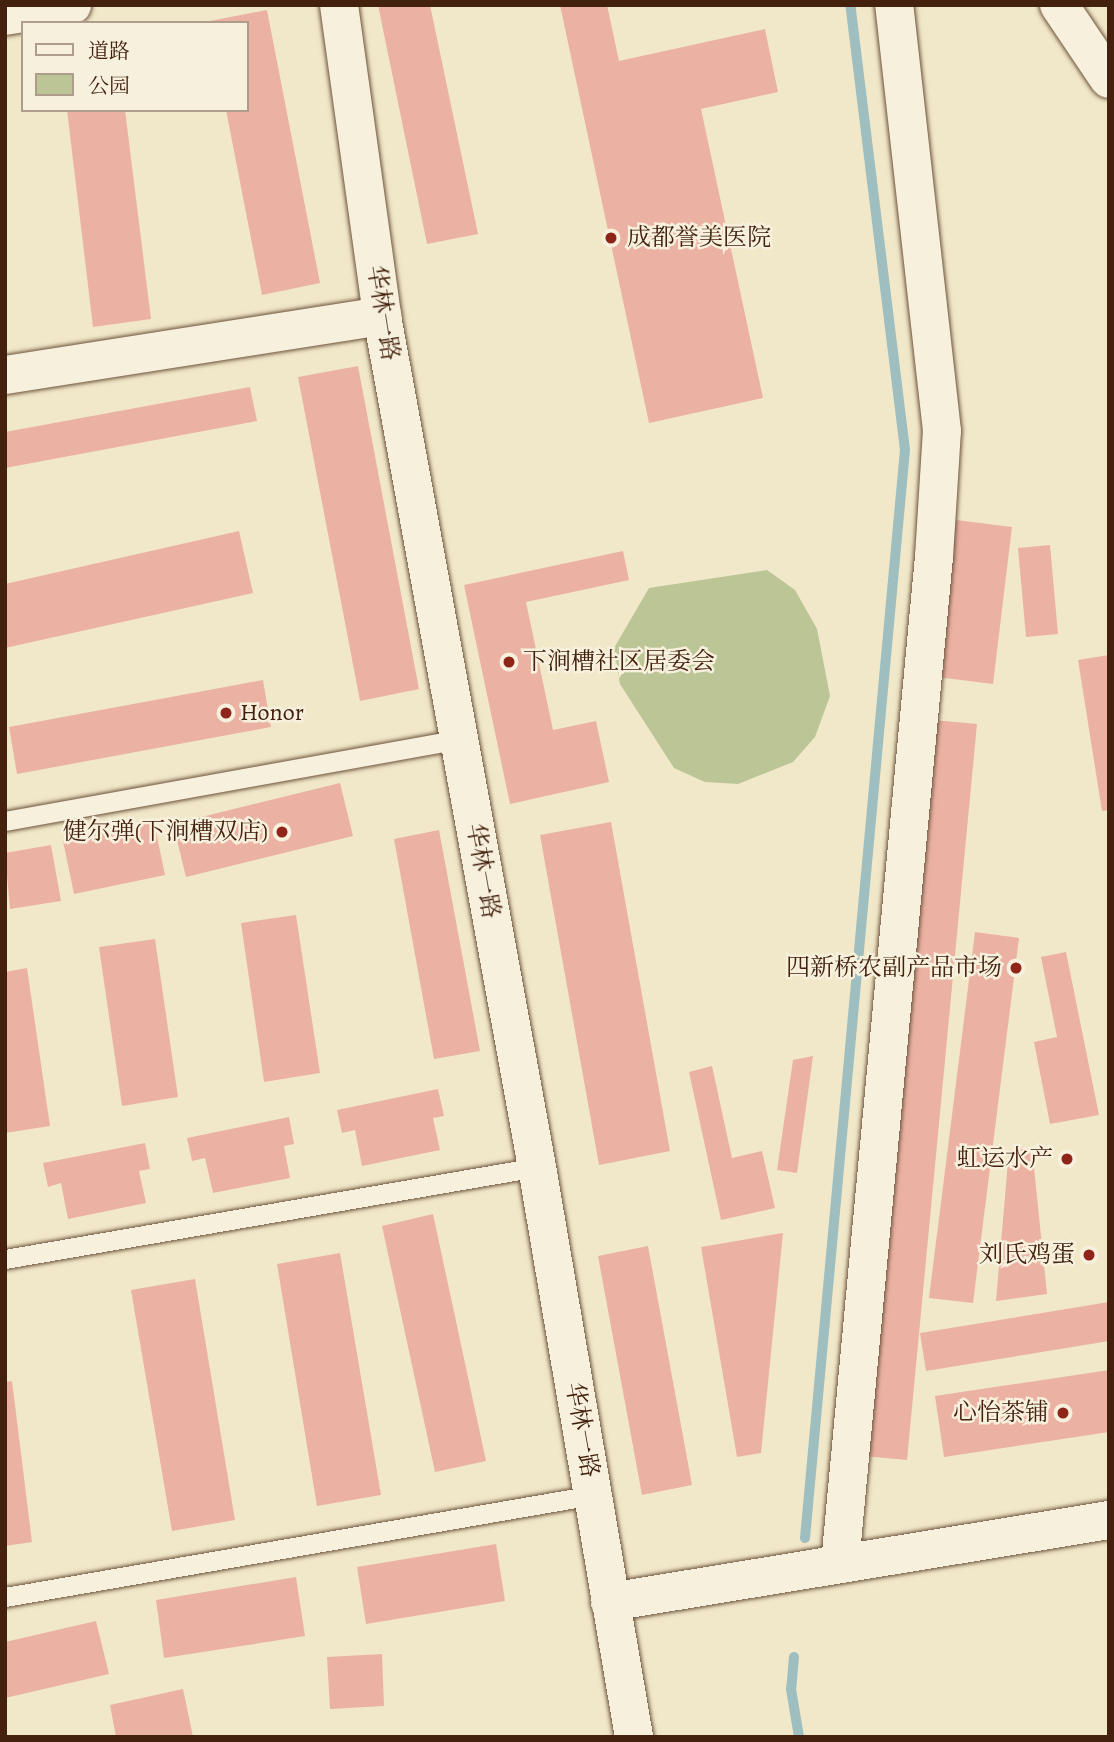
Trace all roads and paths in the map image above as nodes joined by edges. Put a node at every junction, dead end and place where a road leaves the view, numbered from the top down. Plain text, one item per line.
1 (72, 5) edge
2 (339, 5) edge
3 (894, 5) edge
4 (1059, 5) edge
5 (5, 16) edge
6 (1109, 79) edge
7 (383, 316) junction
8 (5, 375) edge
9 (459, 738) junction
10 (5, 821) edge
11 (537, 1167) junction
12 (5, 1259) edge
13 (593, 1495) junction
14 (1109, 1520) edge
15 (840, 1564) junction
16 (5, 1597) edge
17 (610, 1602) junction
18 (634, 1737) edge

1 - 5 street
2 - 7 street, 华林一路
3 - 15 street
4 - 6 street
7 - 8 street
7 - 9 street, 华林一路
9 - 10 lane
9 - 11 street, 华林一路
11 - 12 lane
11 - 13 street, 华林一路
13 - 16 lane
13 - 17 street, 华林一路
14 - 15 street
15 - 17 street
17 - 18 street, 华林一路

